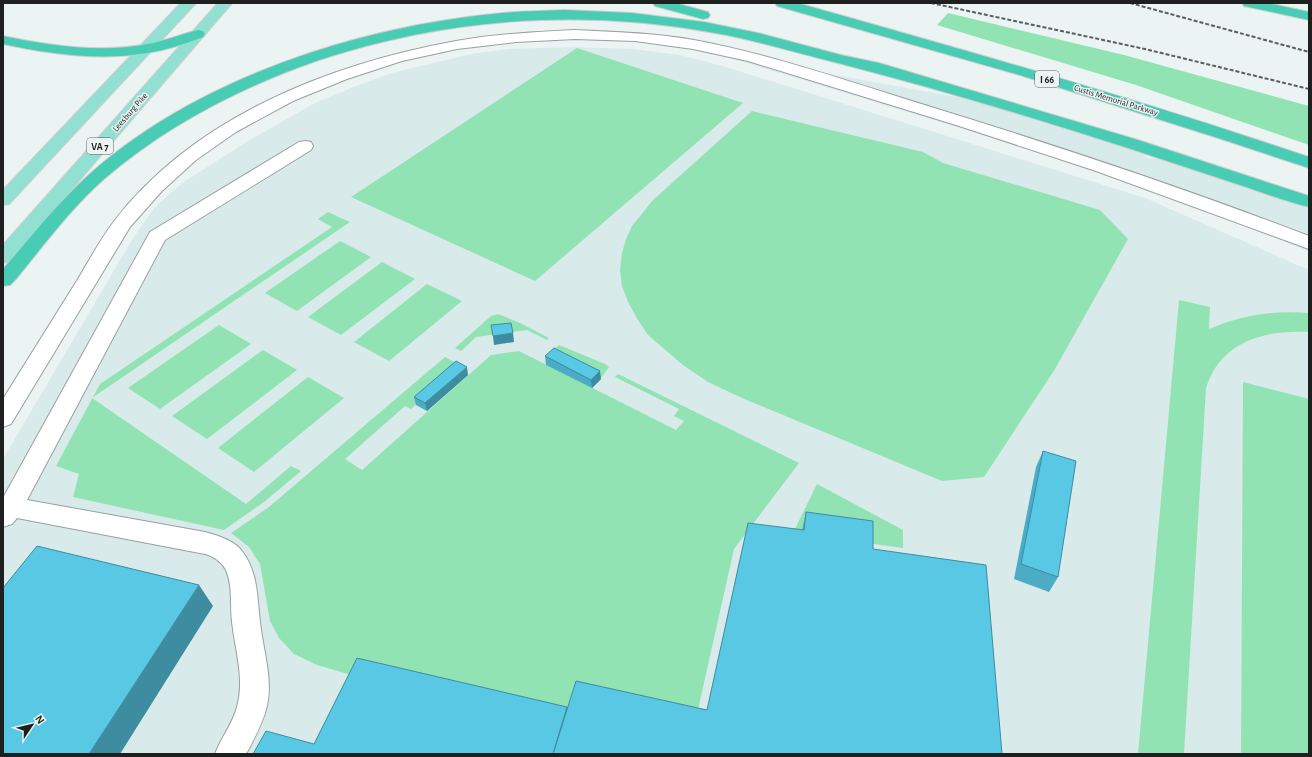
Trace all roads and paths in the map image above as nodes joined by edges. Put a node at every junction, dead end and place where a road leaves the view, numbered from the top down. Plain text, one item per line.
1 (189, 3) edge
2 (225, 3) edge
3 (660, 3) edge
4 (782, 3) edge
5 (1249, 3) edge
6 (1309, 16) edge
7 (198, 34) junction
8 (3, 40) edge
9 (146, 49) junction
10 (888, 70) junction
11 (305, 146) dead end
12 (1309, 163) edge
13 (1198, 166) junction
14 (3, 200) edge
15 (1309, 202) edge
16 (1309, 210) edge
17 (1309, 243) edge
18 (3, 257) edge
19 (3, 280) edge
20 (3, 418) edge
21 (7, 512) edge
22 (230, 754) edge

1 - 9 main road
2 - 7 main road, Leesburg Pike / VA 7
3 - 10 highway
4 - 12 highway, Custis Memorial Parkway / I 66
5 - 6 highway
7 - 9 highway
7 - 18 main road, Leesburg Pike / VA 7
8 - 9 highway
9 - 14 main road
10 - 13 highway
10 - 19 highway
11 - 21 street
13 - 15 highway
13 - 16 highway
17 - 20 street
21 - 22 street

